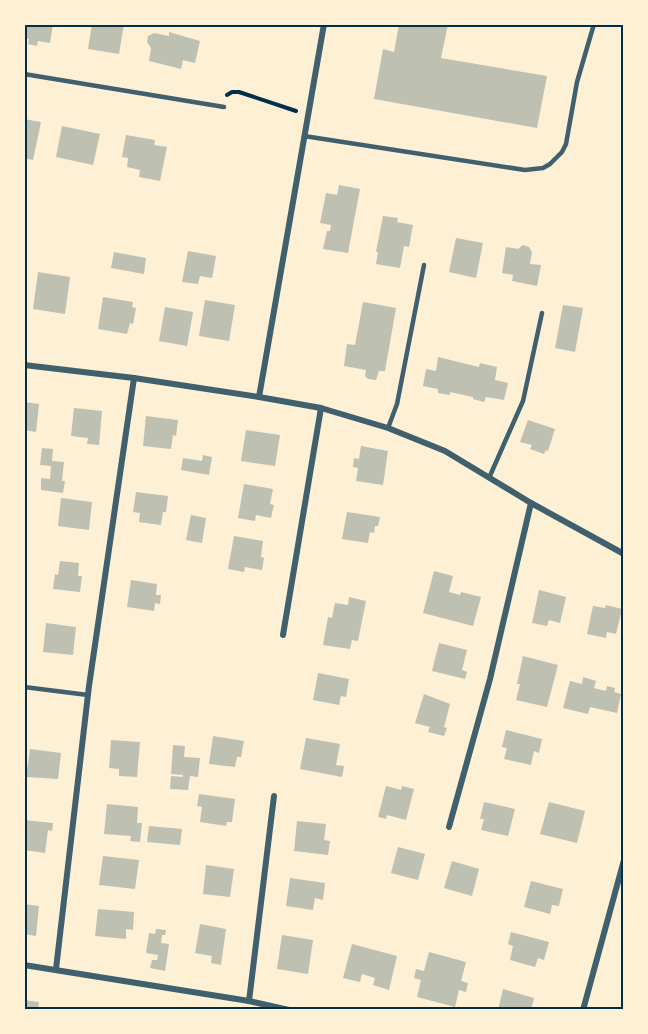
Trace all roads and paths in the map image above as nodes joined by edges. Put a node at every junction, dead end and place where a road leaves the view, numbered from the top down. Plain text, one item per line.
1 (324, 24) edge
2 (594, 24) edge
3 (24, 74) edge
4 (224, 107) joint
5 (308, 115) junction
6 (304, 136) junction
7 (424, 265) dead end
8 (542, 313) dead end
9 (24, 365) edge
10 (134, 378) junction
11 (259, 397) junction
12 (321, 408) junction
13 (388, 428) junction
14 (489, 478) junction
15 (531, 503) junction
16 (624, 554) edge
17 (283, 636) dead end
18 (24, 687) edge
19 (88, 695) junction
20 (274, 796) dead end
21 (449, 827) dead end
22 (624, 860) edge
23 (24, 965) edge
24 (56, 969) junction
25 (249, 1002) junction
26 (289, 1010) edge
27 (583, 1010) edge

1 - 5 street
2 - 6 lane
3 - 4 lane
4 - 5 path
5 - 6 street
6 - 11 street
7 - 13 lane
8 - 14 lane
9 - 10 street
10 - 11 street
10 - 19 street
11 - 12 street
12 - 13 street
12 - 17 street
13 - 14 street
14 - 15 street
15 - 16 street
15 - 21 street
18 - 19 lane
19 - 24 street
20 - 25 street
22 - 27 street
23 - 24 street
24 - 25 street
25 - 26 street

